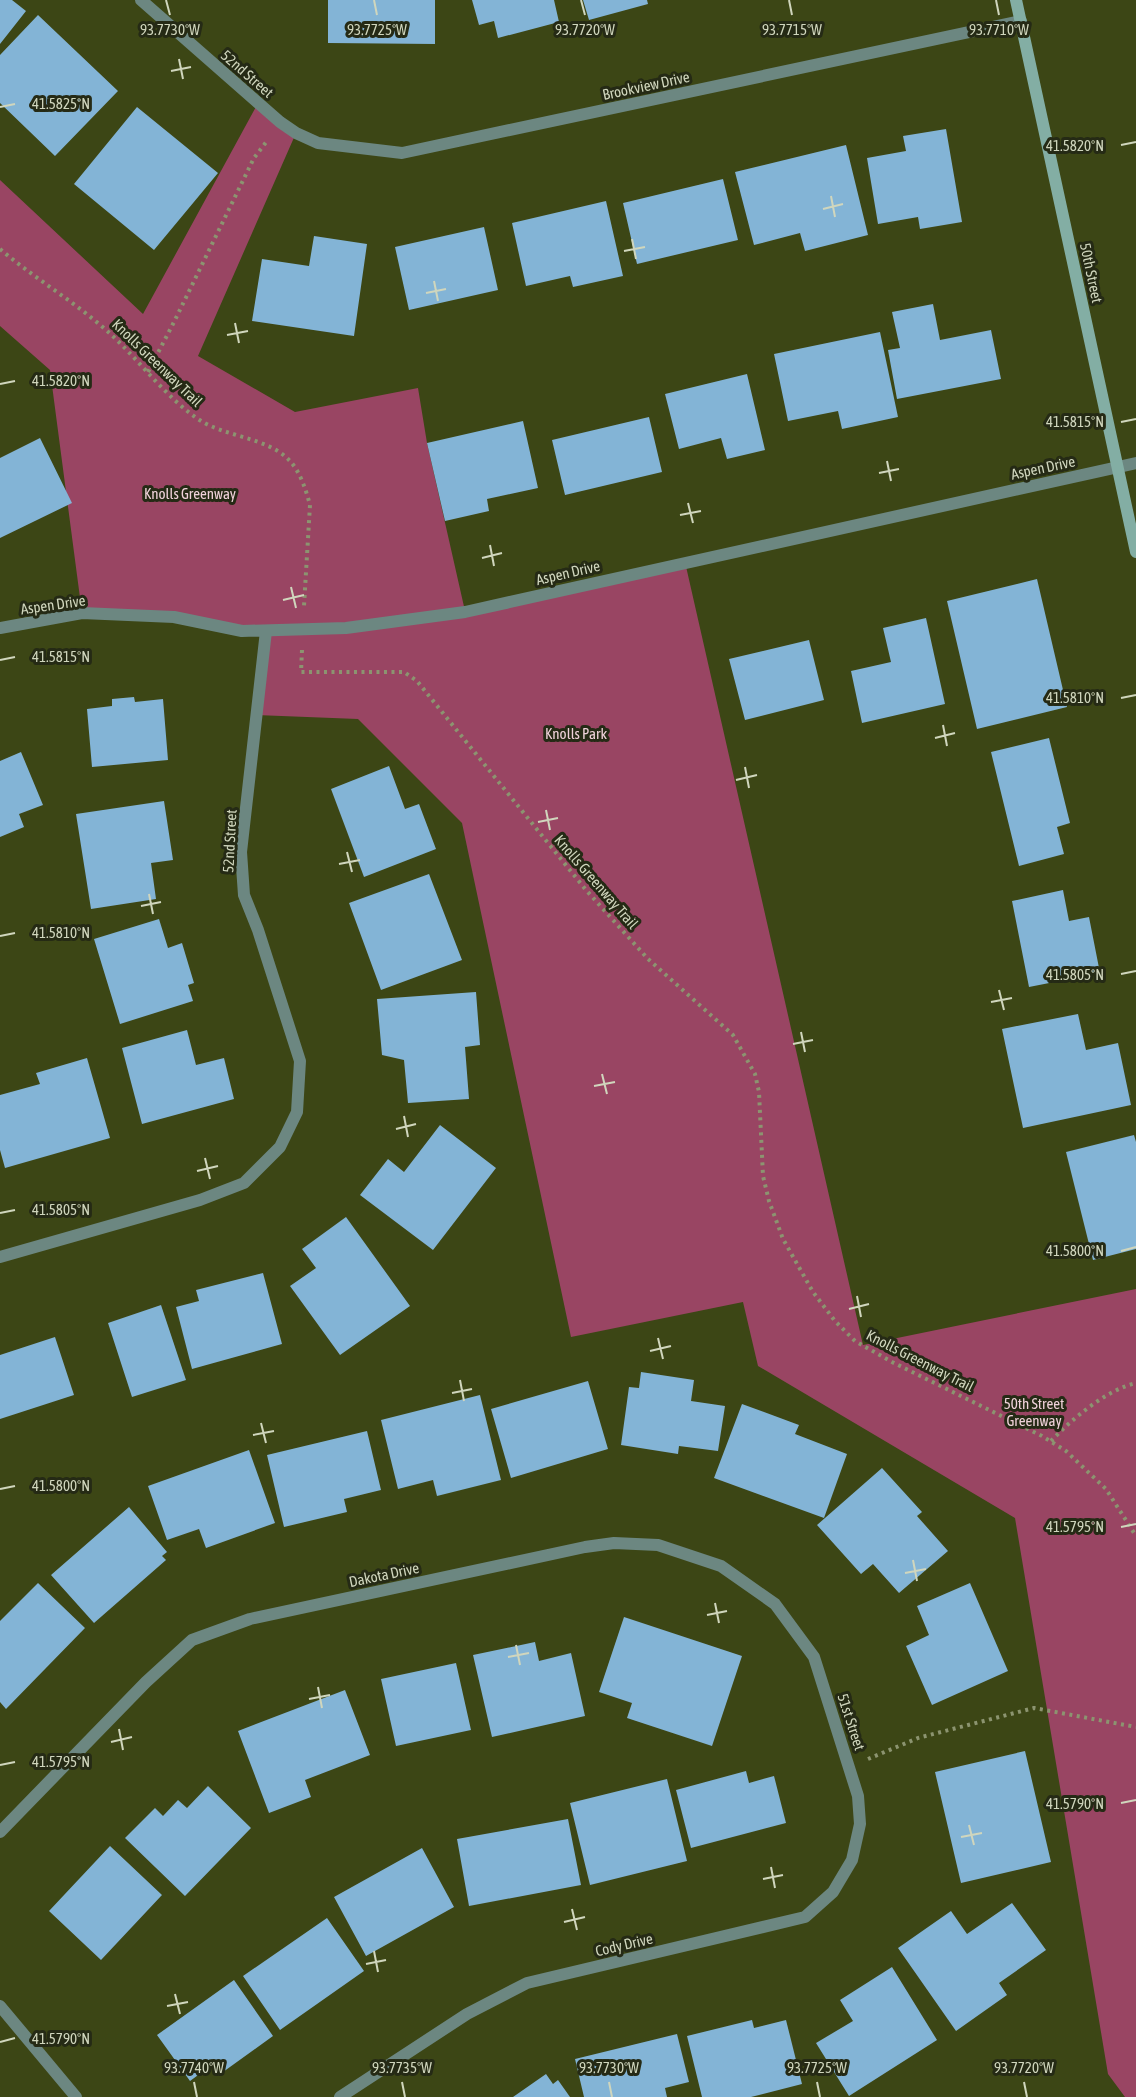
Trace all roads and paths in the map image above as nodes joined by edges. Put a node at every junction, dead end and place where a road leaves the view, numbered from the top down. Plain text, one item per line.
1 (141, 0) edge
2 (1016, 0) edge
3 (1021, 21) junction
4 (280, 122) junction
5 (0, 249) edge
6 (147, 372) junction
7 (1136, 463) edge
8 (1117, 467) junction
9 (1136, 552) edge
10 (0, 628) edge
11 (302, 629) junction
12 (266, 630) junction
13 (0, 1257) edge
14 (1136, 1383) edge
15 (1051, 1441) junction
16 (1136, 1536) edge
17 (814, 1657) joint
18 (1136, 1727) edge
19 (849, 1767) junction
20 (858, 1796) joint
21 (0, 1832) edge
22 (0, 2006) edge
23 (76, 2097) edge
24 (340, 2097) edge

1 - 4 street, 52nd Street
2 - 3 main road, 50th Street
3 - 4 street, Brookview Drive
3 - 8 main road, 50th Street
4 - 6 path
5 - 6 path, Knolls Greenway Trail
6 - 11 path, Knolls Greenway Trail
7 - 8 street, Aspen Drive
8 - 9 main road, 50th Street
8 - 11 street, Aspen Drive
10 - 12 street, Aspen Drive
11 - 12 street, Aspen Drive
11 - 15 path, Knolls Greenway Trail
12 - 13 street, 52nd Street
14 - 15 path
15 - 16 path, Knolls Greenway Trail
17 - 19 street, 51st Street
17 - 21 street, Dakota Drive
18 - 19 path
19 - 20 street, 51st Street
20 - 24 street, Cody Drive
22 - 23 street

